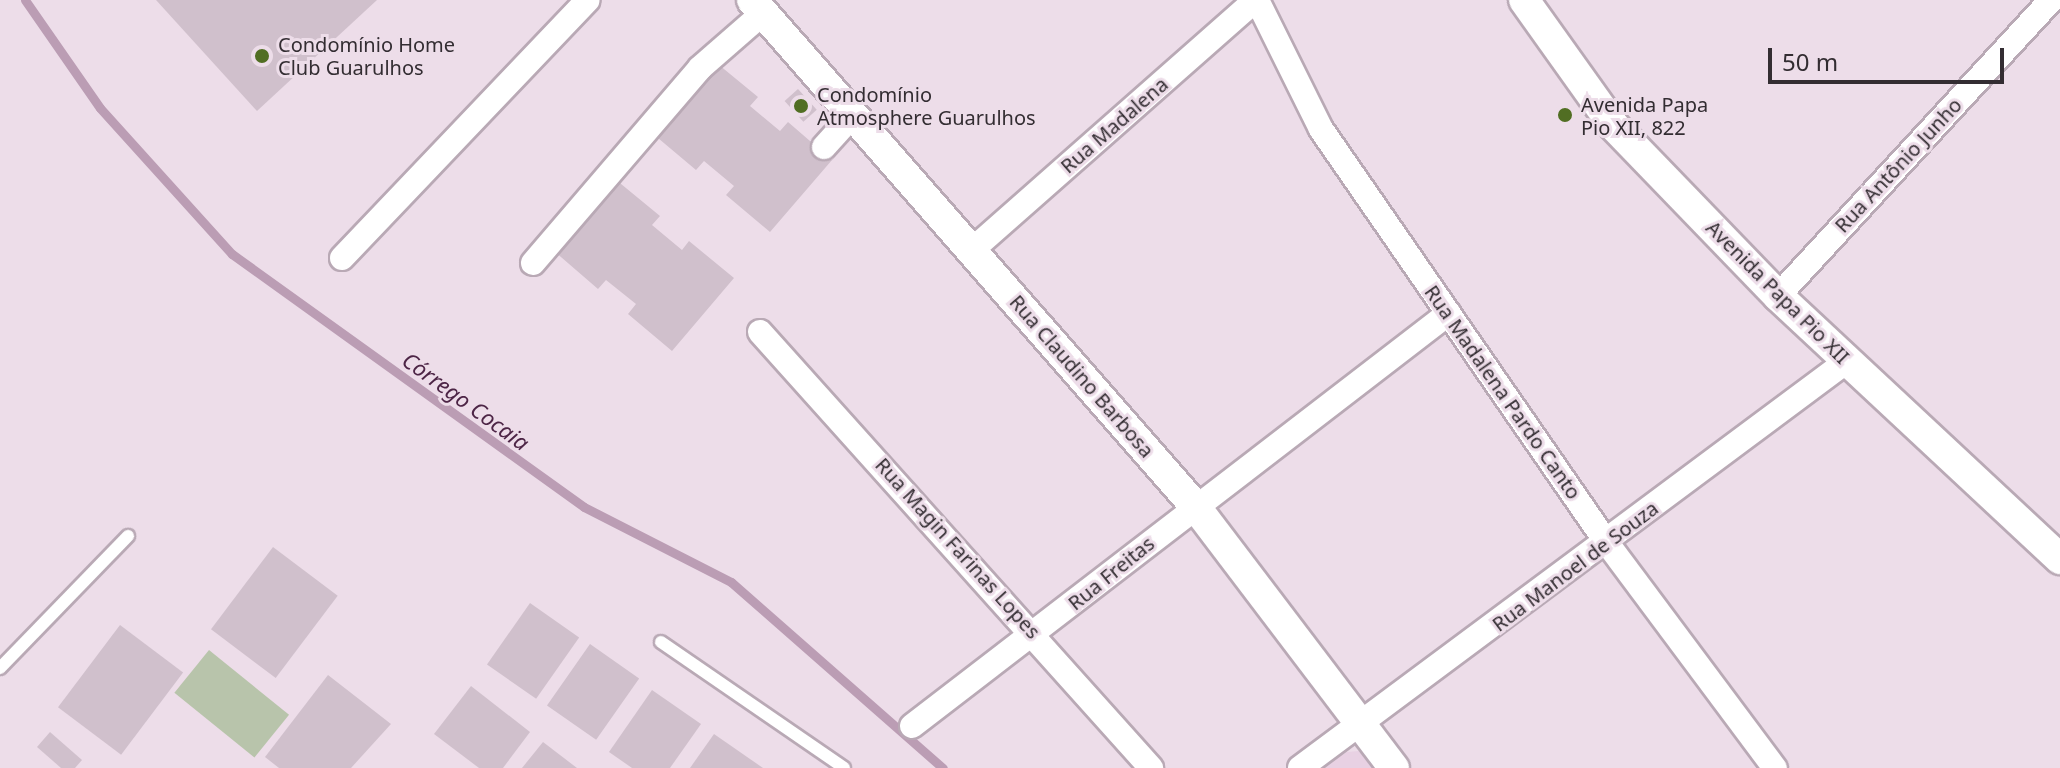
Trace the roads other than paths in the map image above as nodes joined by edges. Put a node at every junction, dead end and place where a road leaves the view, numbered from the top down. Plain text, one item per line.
1 (588, 0) edge
2 (1256, 0) edge
3 (1524, 0) edge
4 (2051, 0) edge
5 (757, 6) edge
6 (853, 115) junction
7 (824, 147) dead end
8 (972, 250) junction
9 (342, 258) dead end
10 (533, 263) dead end
11 (1778, 296) junction
12 (1449, 313) junction
13 (760, 332) dead end
14 (1847, 361) junction
15 (1195, 506) junction
16 (128, 536) dead end
17 (1607, 543) junction
18 (2054, 545) edge
19 (1037, 633) junction
20 (661, 642) dead end
21 (0, 668) edge
22 (1361, 724) junction
23 (912, 726) dead end
24 (844, 768) edge
25 (1151, 768) edge
26 (1300, 768) edge
27 (1394, 768) edge
28 (1775, 768) edge

1 - 9 street
2 - 8 street, Rua Madalena
2 - 12 street, Rua Madalena Pardo Canto
3 - 11 street, Avenida Papa Pio XII
4 - 11 street, Rua Antônio Junho
5 - 6 street, Rua Claudino Barbosa
5 - 10 street
6 - 7 street
6 - 8 street, Rua Claudino Barbosa
8 - 15 street, Rua Claudino Barbosa
11 - 14 street, Avenida Papa Pio XII
12 - 15 street, Rua Freitas
12 - 17 street, Rua Madalena Pardo Canto
13 - 19 street, Rua Magin Farinas Lopes
14 - 17 street, Rua Manoel de Souza
14 - 18 street, Avenida Papa Pio XII
15 - 19 street, Rua Freitas
15 - 22 street, Rua Claudino Barbosa
16 - 21 lane
17 - 22 street, Rua Manoel de Souza
17 - 28 street, Rua Madalena Pardo Canto
19 - 23 street, Rua Freitas
19 - 25 street, Rua Magin Farinas Lopes
20 - 24 lane
22 - 26 street, Rua Manoel de Souza
22 - 27 street, Rua Claudino Barbosa

